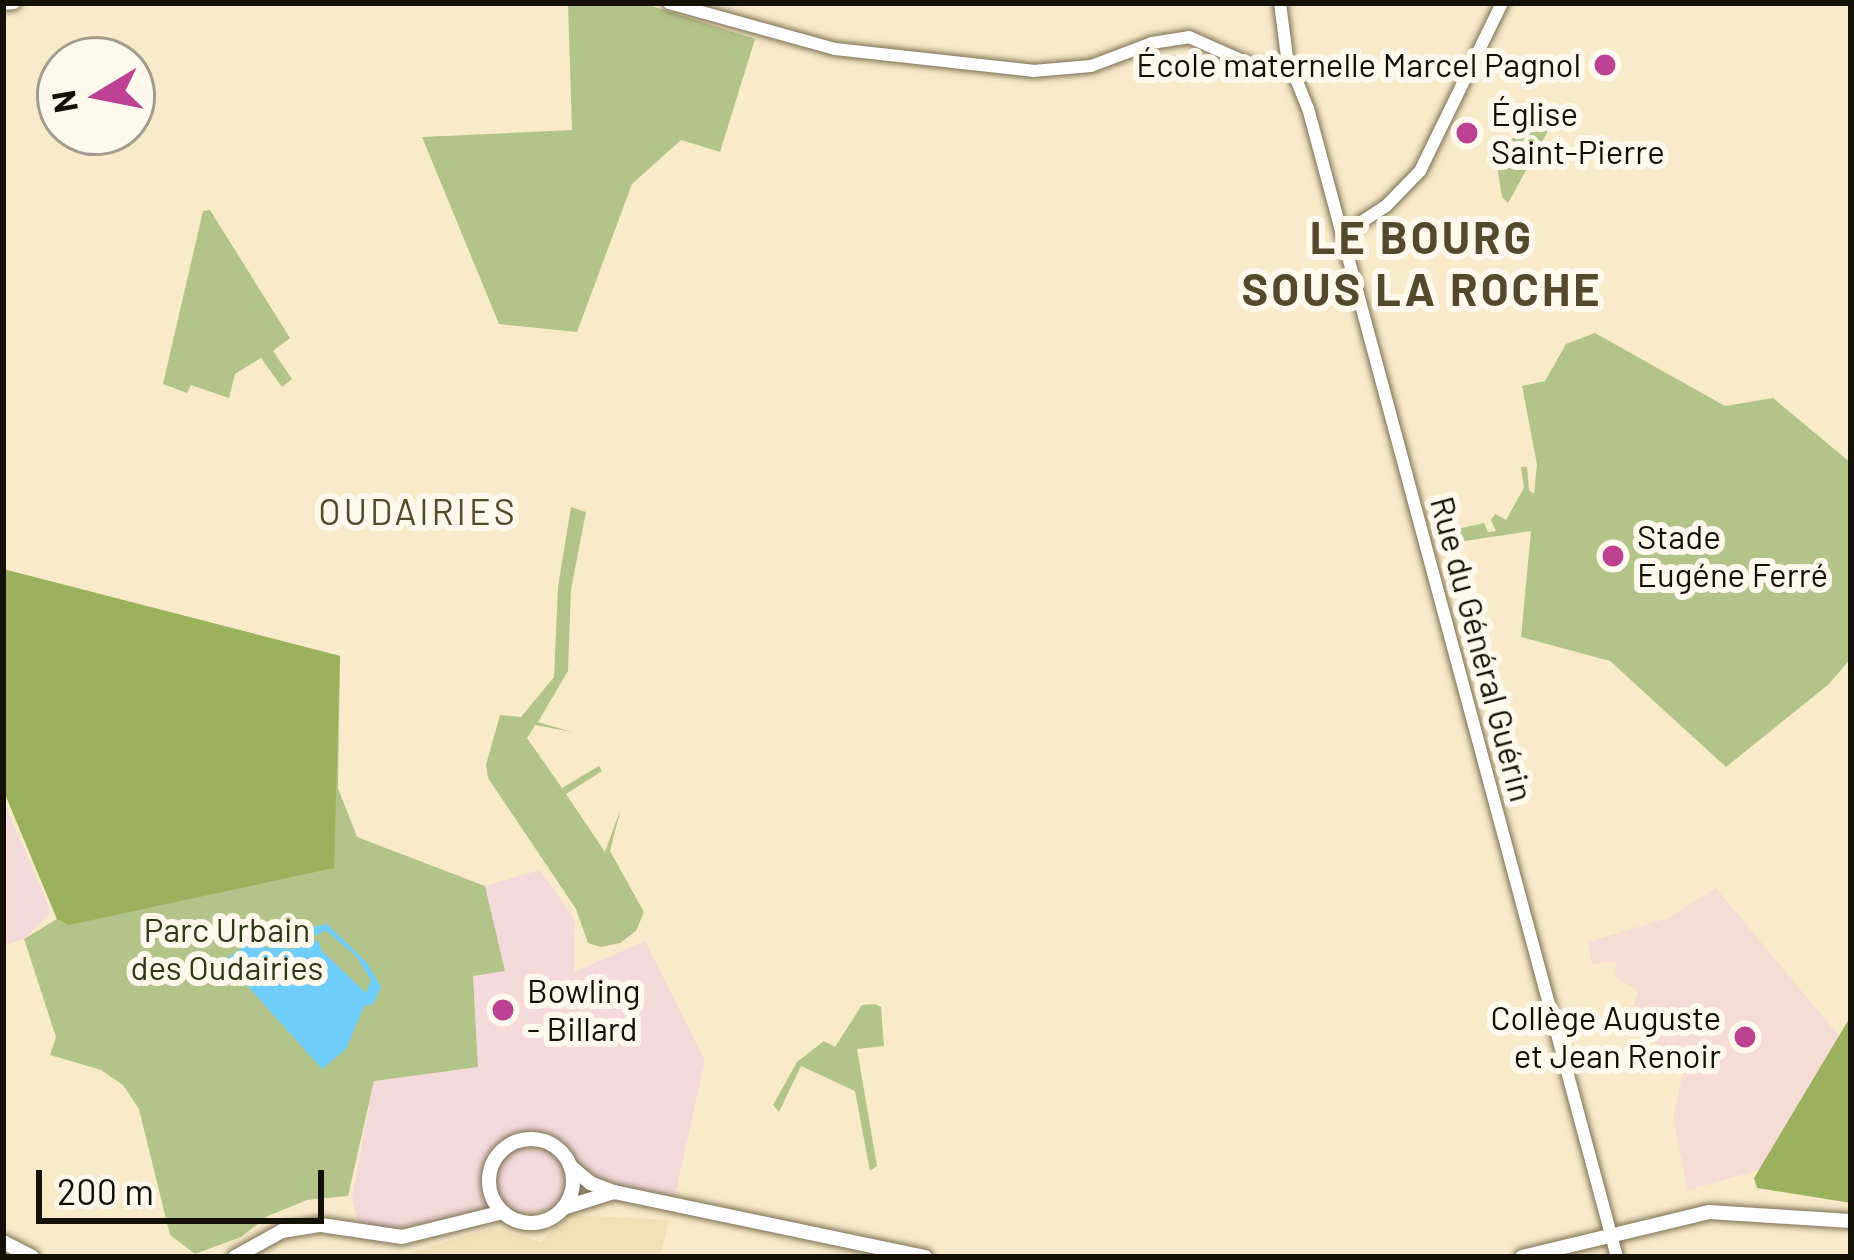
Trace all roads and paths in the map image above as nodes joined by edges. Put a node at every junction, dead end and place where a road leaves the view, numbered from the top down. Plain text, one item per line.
1 (14, 3) edge
2 (669, 3) edge
3 (1280, 3) edge
4 (1502, 3) edge
5 (3, 4) edge
6 (1287, 57) junction
7 (1276, 67) junction
8 (1296, 79) junction
9 (1342, 234) junction
10 (570, 1166) junction
11 (490, 1190) junction
12 (614, 1192) junction
13 (562, 1208) junction
14 (498, 1213) junction
15 (465, 1218) junction
16 (1851, 1221) edge
17 (1611, 1235) junction
18 (3, 1242) edge
19 (238, 1256) edge
20 (32, 1257) edge
21 (925, 1257) edge
22 (1522, 1257) edge
23 (1617, 1257) edge

1 - 5 main road
2 - 7 main road
3 - 6 main road
4 - 9 main road
6 - 7 main road
6 - 8 main road, Rue du Général Guérin
7 - 8 main road
8 - 9 main road, Rue du Général Guérin
9 - 17 main road, Rue du Général Guérin
10 - 11 main road
10 - 12 main road
10 - 13 main road
11 - 14 main road
11 - 15 main road
12 - 13 main road
12 - 21 main road
13 - 14 main road
14 - 15 main road
15 - 19 main road
16 - 17 main road
17 - 22 main road
17 - 23 main road, Rue du Général Guérin
18 - 20 main road

